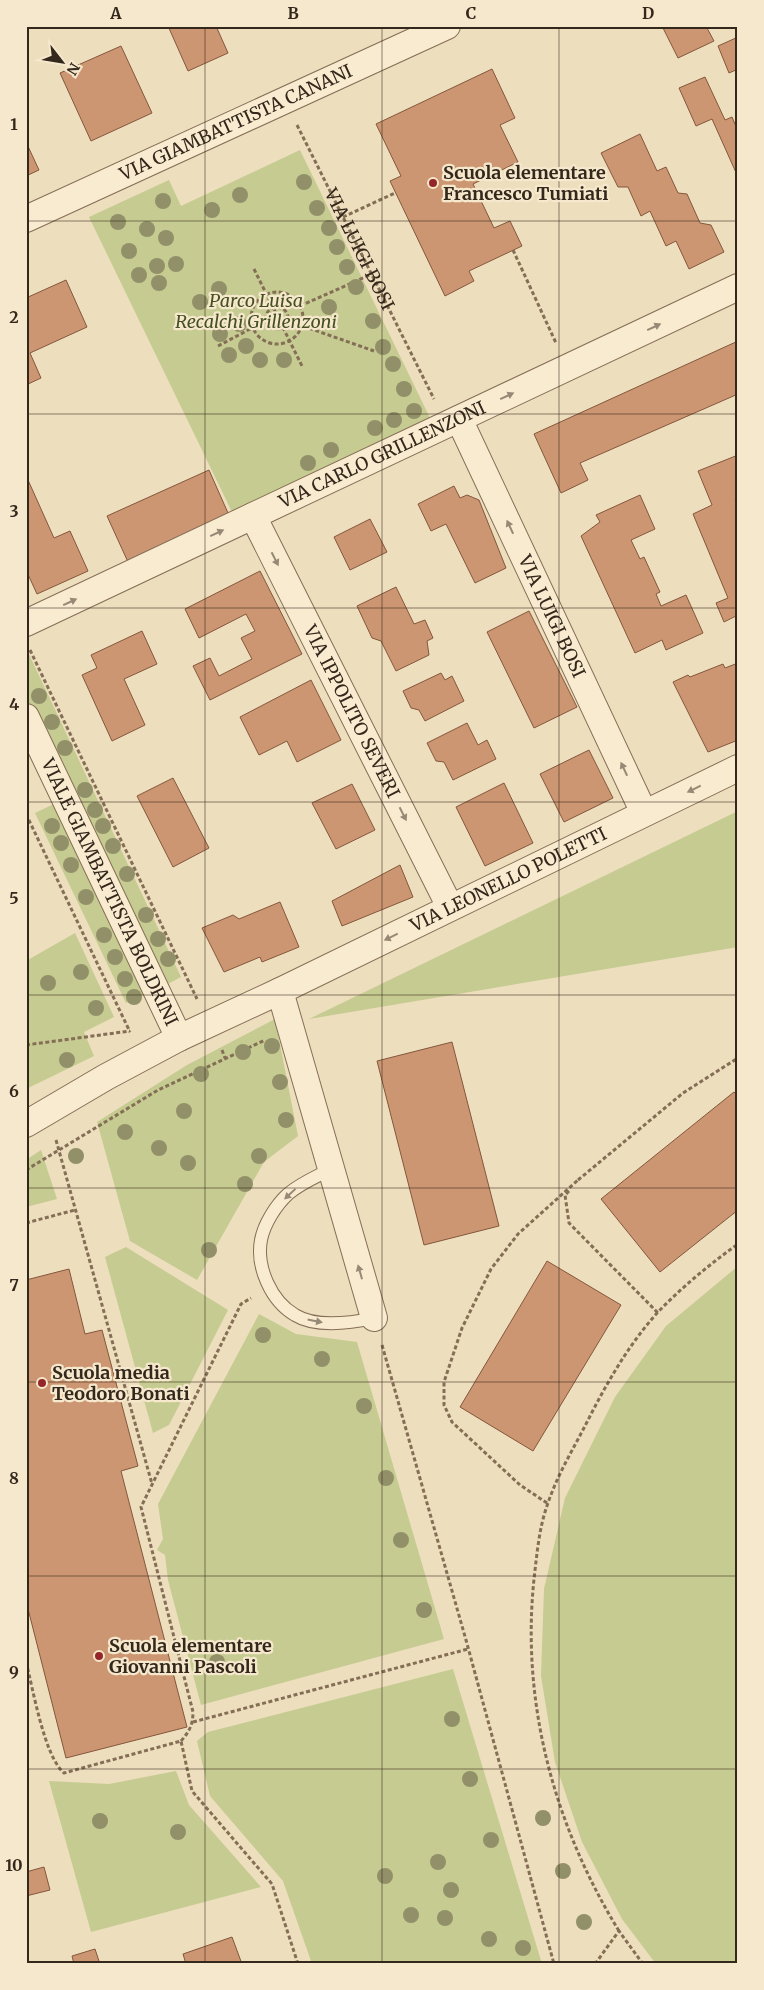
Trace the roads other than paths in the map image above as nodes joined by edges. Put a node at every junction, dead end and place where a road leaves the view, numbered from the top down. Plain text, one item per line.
1 (447, 26) edge
2 (26, 219) edge
3 (738, 287) edge
4 (453, 422) junction
5 (253, 516) junction
6 (26, 623) edge
7 (26, 718) edge
8 (738, 768) edge
9 (644, 813) junction
10 (450, 907) junction
11 (280, 991) junction
12 (179, 1038) junction
13 (26, 1124) edge
14 (331, 1169) junction
15 (374, 1318) joint

1 - 2 street, VIA GIAMBATTISTA CANANI
4 -> 3 street, VIA CARLO GRILLENZONI
4 - 5 street, VIA CARLO GRILLENZONI
9 -> 4 street, VIA LUIGI BOSI
6 -> 5 street, VIA CARLO GRILLENZONI
5 -> 10 street, VIA IPPOLITO SEVERI
7 - 12 street, VIALE GIAMBATTISTA BOLDRINI
8 -> 9 street, VIA LEONELLO POLETTI
9 - 10 street, VIA LEONELLO POLETTI
10 -> 11 street, VIA LEONELLO POLETTI
11 - 12 street, VIA LEONELLO POLETTI
11 - 14 street
12 - 13 street, VIA LEONELLO POLETTI
15 -> 14 street
14 -> 15 lane

